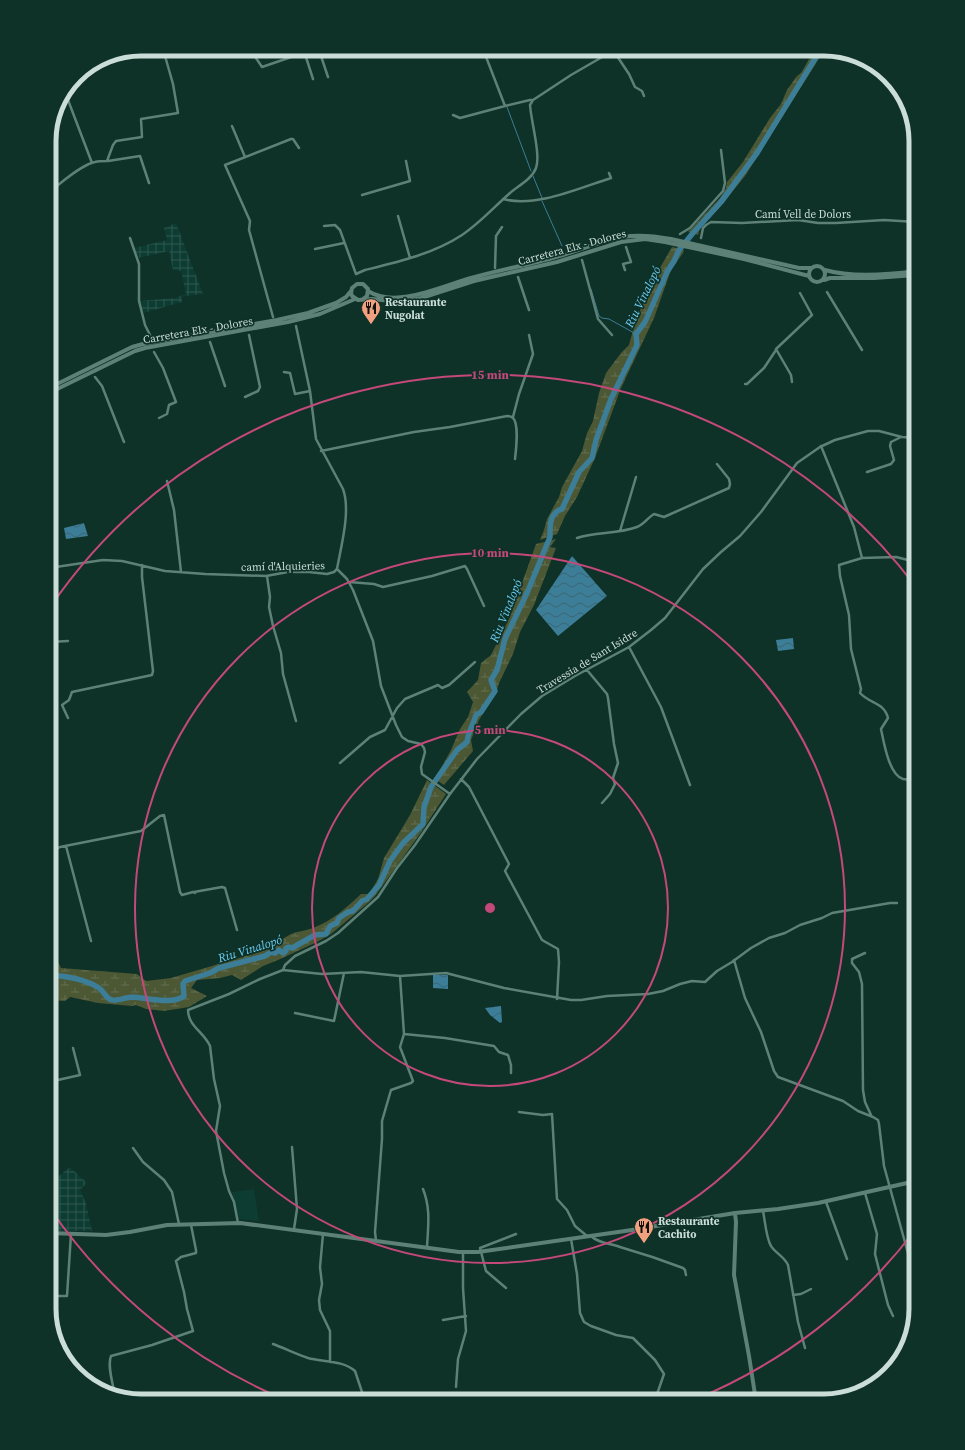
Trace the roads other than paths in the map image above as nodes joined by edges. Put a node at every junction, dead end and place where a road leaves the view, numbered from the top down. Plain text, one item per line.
1 (165, 56) edge
2 (256, 56) edge
3 (293, 56) edge
4 (306, 56) edge
5 (321, 56) edge
6 (486, 56) edge
7 (618, 56) edge
8 (600, 57) edge
9 (328, 77) dead end
10 (313, 79) dead end
11 (644, 96) dead end
12 (67, 100) edge
13 (533, 100) junction
14 (505, 106) junction
15 (453, 115) dead end
16 (232, 126) dead end
17 (299, 148) dead end
18 (721, 150) dead end
19 (245, 157) junction
20 (107, 161) junction
21 (406, 161) dead end
22 (92, 163) junction
23 (609, 173) dead end
24 (149, 183) dead end
25 (56, 186) edge
26 (362, 195) dead end
27 (503, 199) junction
28 (398, 216) dead end
29 (909, 222) edge
30 (324, 226) dead end
31 (502, 227) dead end
32 (680, 234) dead end
33 (130, 238) dead end
34 (701, 238) dead end
35 (671, 241) junction
36 (344, 243) junction
37 (696, 246) junction
38 (626, 248) dead end
39 (315, 249) dead end
40 (410, 258) junction
41 (582, 260) dead end
42 (495, 268) dead end
43 (811, 268) junction
44 (625, 270) dead end
45 (825, 270) junction
46 (909, 272) edge
47 (809, 276) junction
48 (909, 276) edge
49 (518, 277) dead end
50 (824, 280) junction
51 (351, 290) junction
52 (368, 291) junction
53 (827, 292) dead end
54 (800, 293) dead end
55 (355, 299) junction
56 (363, 299) junction
57 (529, 310) dead end
58 (273, 317) dead end
59 (296, 326) dead end
60 (612, 334) dead end
61 (249, 335) dead end
62 (529, 335) dead end
63 (151, 337) dead end
64 (210, 342) dead end
65 (776, 349) junction
66 (862, 350) dead end
67 (154, 352) dead end
68 (284, 372) dead end
69 (95, 377) dead end
70 (792, 382) dead end
71 (745, 384) dead end
72 (56, 385) edge
73 (225, 386) dead end
74 (56, 390) edge
75 (310, 391) junction
76 (245, 397) dead end
77 (513, 417) junction
78 (159, 418) dead end
79 (902, 437) junction
80 (909, 438) edge
81 (124, 442) dead end
82 (821, 446) junction
83 (321, 451) junction
84 (515, 459) dead end
85 (717, 464) dead end
86 (867, 472) dead end
87 (636, 477) dead end
88 (167, 481) dead end
89 (620, 531) junction
90 (577, 538) dead end
91 (862, 558) junction
92 (909, 560) edge
93 (142, 565) junction
94 (56, 567) edge
95 (337, 569) junction
96 (181, 572) junction
97 (267, 576) junction
98 (348, 582) junction
99 (484, 606) dead end
100 (68, 641) dead end
101 (56, 642) edge
102 (629, 647) junction
103 (475, 662) dead end
104 (587, 670) junction
105 (392, 717) junction
106 (68, 718) dead end
107 (296, 721) dead end
108 (340, 763) dead end
109 (461, 779) junction
110 (909, 780) edge
111 (690, 786) dead end
112 (450, 794) junction
113 (602, 804) dead end
114 (66, 846) junction
115 (56, 849) edge
116 (897, 903) dead end
117 (238, 930) dead end
118 (91, 941) dead end
119 (865, 953) dead end
120 (734, 960) junction
121 (283, 970) junction
122 (344, 973) junction
123 (400, 976) junction
124 (557, 998) junction
125 (295, 1014) dead end
126 (404, 1034) junction
127 (73, 1048) dead end
128 (511, 1073) dead end
129 (56, 1080) edge
130 (519, 1112) dead end
131 (871, 1116) junction
132 (292, 1147) dead end
133 (133, 1148) dead end
134 (909, 1182) edge
135 (890, 1186) junction
136 (423, 1189) dead end
137 (865, 1193) junction
138 (826, 1202) junction
139 (763, 1211) junction
140 (735, 1213) junction
141 (238, 1223) junction
142 (179, 1224) junction
143 (191, 1224) junction
144 (294, 1229) junction
145 (56, 1233) edge
146 (71, 1234) junction
147 (323, 1234) junction
148 (516, 1234) dead end
149 (589, 1236) junction
150 (571, 1239) junction
151 (376, 1241) junction
152 (427, 1248) junction
153 (463, 1252) junction
154 (480, 1252) junction
155 (909, 1257) dead end
156 (846, 1259) dead end
157 (686, 1275) dead end
158 (506, 1288) dead end
159 (811, 1289) dead end
160 (793, 1295) junction
161 (56, 1296) edge
162 (466, 1316) junction
163 (893, 1316) dead end
164 (443, 1320) dead end
165 (273, 1344) dead end
166 (805, 1348) dead end
167 (330, 1362) junction
168 (456, 1387) dead end
169 (114, 1390) edge
170 (363, 1394) edge
171 (657, 1394) edge
172 (755, 1394) edge

1 - 20 street
2 - 3 street
4 - 10 street
5 - 9 street
6 - 14 street
7 - 11 street
8 - 13 street
12 - 22 street
13 - 14 street
13 - 27 street
14 - 15 street
16 - 19 street
17 - 19 street
18 - 32 street
19 - 58 street
20 - 22 street
20 - 24 street
21 - 26 street
22 - 25 street
23 - 27 street
27 - 40 street
28 - 40 street
29 - 34 street, Camí Vell de Dolors
30 - 36 street
31 - 42 street
33 - 63 street
35 - 37 main road, Carretera Elx - Dolores
35 - 52 main road, Carretera Elx - Dolores
35 - 56 main road, Carretera Elx - Dolores
36 - 39 street
36 - 40 street
37 - 43 main road, Carretera Elx - Dolores
37 - 47 main road, Carretera Elx - Dolores
38 - 44 street
41 - 60 street
43 - 45 main road
43 - 47 main road
45 - 46 main road
45 - 50 main road
47 - 50 main road
48 - 50 main road
49 - 57 street
51 - 52 main road
51 - 55 main road
51 - 72 main road, Carretera Elx - Dolores
52 - 56 main road
53 - 66 street
54 - 65 street
55 - 56 main road
55 - 74 main road, Carretera Elx - Dolores
59 - 75 street, camí d'Alquieries
61 - 76 street
62 - 77 street
64 - 73 street
65 - 70 street
65 - 71 street
67 - 78 street
68 - 75 street
69 - 81 street
75 - 83 street, camí d'Alquieries
77 - 83 street
77 - 84 street
79 - 80 street, Travessia de Sant Isidre
79 - 82 street, Travessia de Sant Isidre
79 - 86 street
82 - 91 street
82 - 102 street, Travessia de Sant Isidre
83 - 95 street, camí d'Alquieries
85 - 89 street
87 - 89 street
88 - 96 street
89 - 90 street
91 - 92 street
91 - 110 street
93 - 94 street, camí d'Alquieries
93 - 96 street, camí d'Alquieries
93 - 106 street
95 - 97 street, camí d'Alquieries
95 - 98 street
96 - 97 street, camí d'Alquieries
97 - 107 street
98 - 99 street
98 - 105 street
100 - 101 street
102 - 104 street, Travessia de Sant Isidre
102 - 111 street
103 - 105 street
104 - 109 street, Travessia de Sant Isidre
104 - 113 street
105 - 108 street
105 - 112 street
109 - 112 street, Travessia de Sant Isidre
109 - 124 street
112 - 121 street, Travessia de Sant Isidre
114 - 115 street
114 - 117 street
114 - 118 street
116 - 120 street
119 - 131 street
120 - 124 street
120 - 131 street
121 - 122 street
121 - 141 street, Travessia de Sant Isidre
122 - 123 street
122 - 125 street
123 - 124 street
123 - 126 street
126 - 128 street
126 - 151 street
127 - 129 street
130 - 149 street
131 - 135 street
132 - 144 street
133 - 142 street
134 - 135 main road
135 - 137 main road
135 - 155 street
136 - 152 street
137 - 138 main road
137 - 163 street
138 - 139 main road
138 - 156 street
139 - 140 main road
139 - 160 street
140 - 149 main road
140 - 172 main road
141 - 143 main road
141 - 144 main road
142 - 143 main road
142 - 146 main road
143 - 169 street
144 - 147 main road
145 - 146 main road
146 - 161 street
147 - 151 main road
147 - 167 street
148 - 154 street
149 - 150 main road
149 - 157 street
150 - 154 main road
150 - 171 street
151 - 152 main road
152 - 153 main road
153 - 154 main road
153 - 162 street
154 - 158 street
159 - 160 street
160 - 166 street
162 - 164 street
162 - 168 street
165 - 167 street
167 - 170 street

